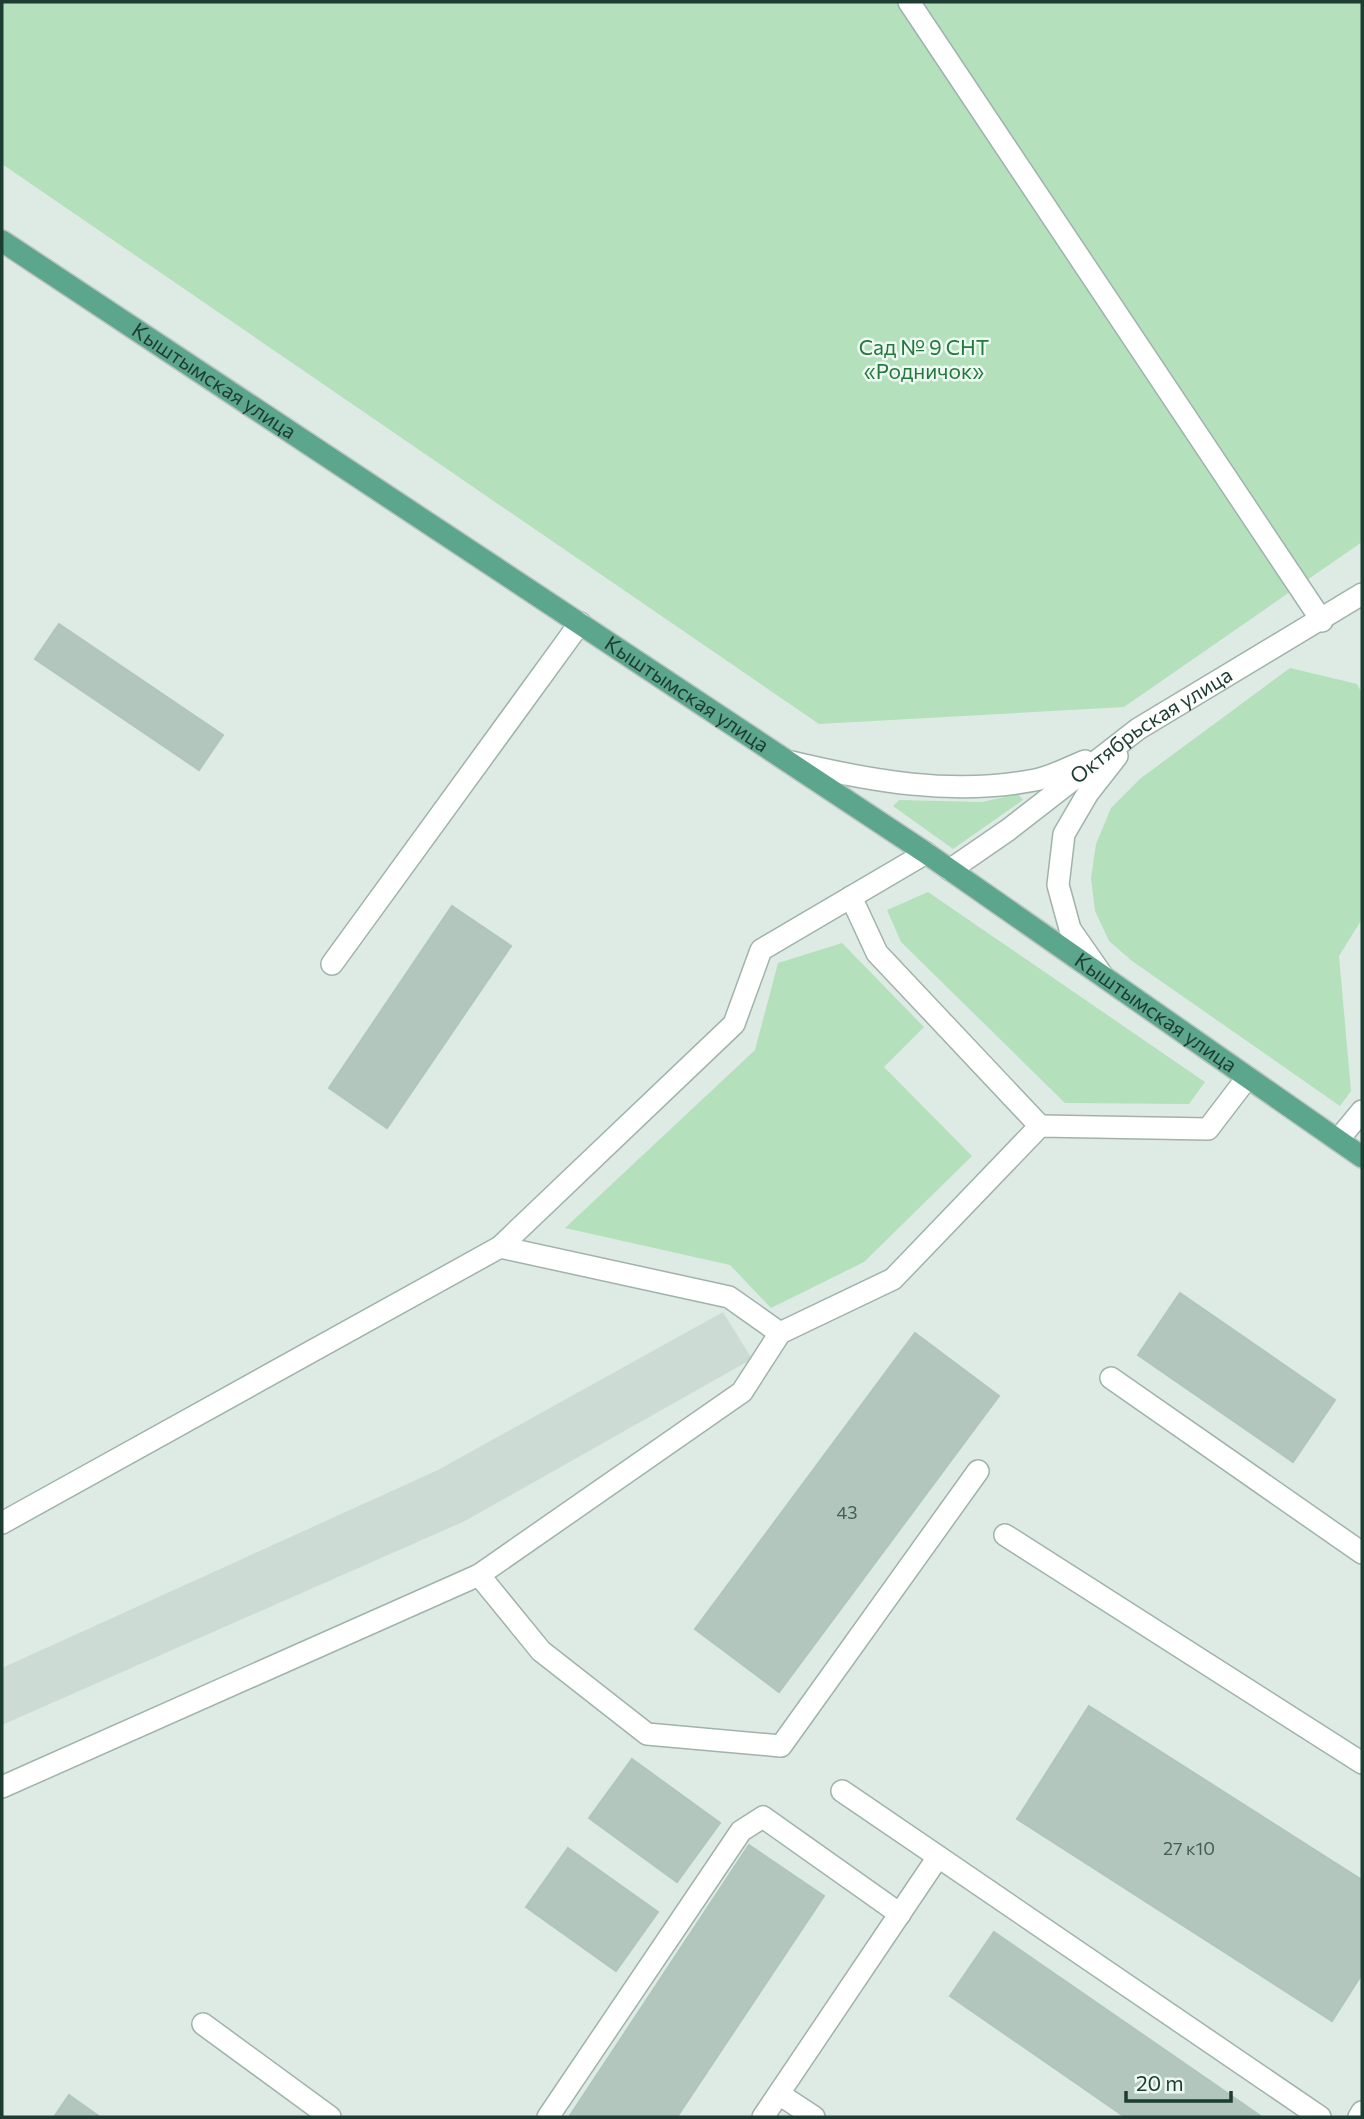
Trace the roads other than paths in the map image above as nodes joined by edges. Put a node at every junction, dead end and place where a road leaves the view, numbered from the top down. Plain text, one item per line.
1 (909, 2) edge
2 (2, 241) edge
3 (1359, 603) edge
4 (1322, 621) junction
5 (580, 623) junction
6 (1138, 729) junction
7 (791, 762) junction
8 (926, 853) junction
9 (950, 870) junction
10 (851, 897) junction
11 (332, 964) dead end
12 (1103, 976) junction
13 (1247, 1078) junction
14 (1362, 1111) edge
15 (1040, 1126) junction
16 (1338, 1140) junction
17 (1362, 1157) edge
18 (500, 1247) junction
19 (780, 1333) junction
20 (1111, 1378) dead end
21 (978, 1471) dead end
22 (2, 1523) edge
23 (1005, 1535) dead end
24 (1362, 1553) edge
25 (479, 1575) junction
26 (1362, 1763) edge
27 (2, 1787) edge
28 (842, 1791) dead end
29 (938, 1857) junction
30 (900, 1914) junction
31 (203, 2024) dead end
32 (779, 2094) junction
33 (1362, 2112) edge
34 (330, 2117) edge
35 (548, 2117) edge
36 (763, 2117) edge
37 (814, 2117) edge
38 (1320, 2117) edge
39 (1359, 2117) edge

1 - 4 street
2 - 5 main road, Кыштымская улица
3 - 4 street, Октябрьская улица
4 - 6 street, Октябрьская улица
5 - 7 main road, Кыштымская улица
5 - 11 street
6 - 7 street
6 - 9 street, Октябрьская улица
6 - 12 street
7 - 8 main road, Кыштымская улица
8 - 9 main road, Кыштымская улица
8 - 10 street
9 - 12 main road, Кыштымская улица
10 - 15 street
10 - 18 street
12 - 13 main road, Кыштымская улица
13 - 15 street
13 - 16 main road, Кыштымская улица
14 - 16 street
15 - 19 street
16 - 17 main road, Кыштымская улица
18 - 19 street
18 - 22 street
19 - 25 street
20 - 24 street
21 - 25 street
23 - 26 street
25 - 27 street
28 - 29 street
29 - 30 street
29 - 38 street
30 - 32 street
30 - 35 street
31 - 34 street
32 - 36 street
32 - 37 street
33 - 39 street

